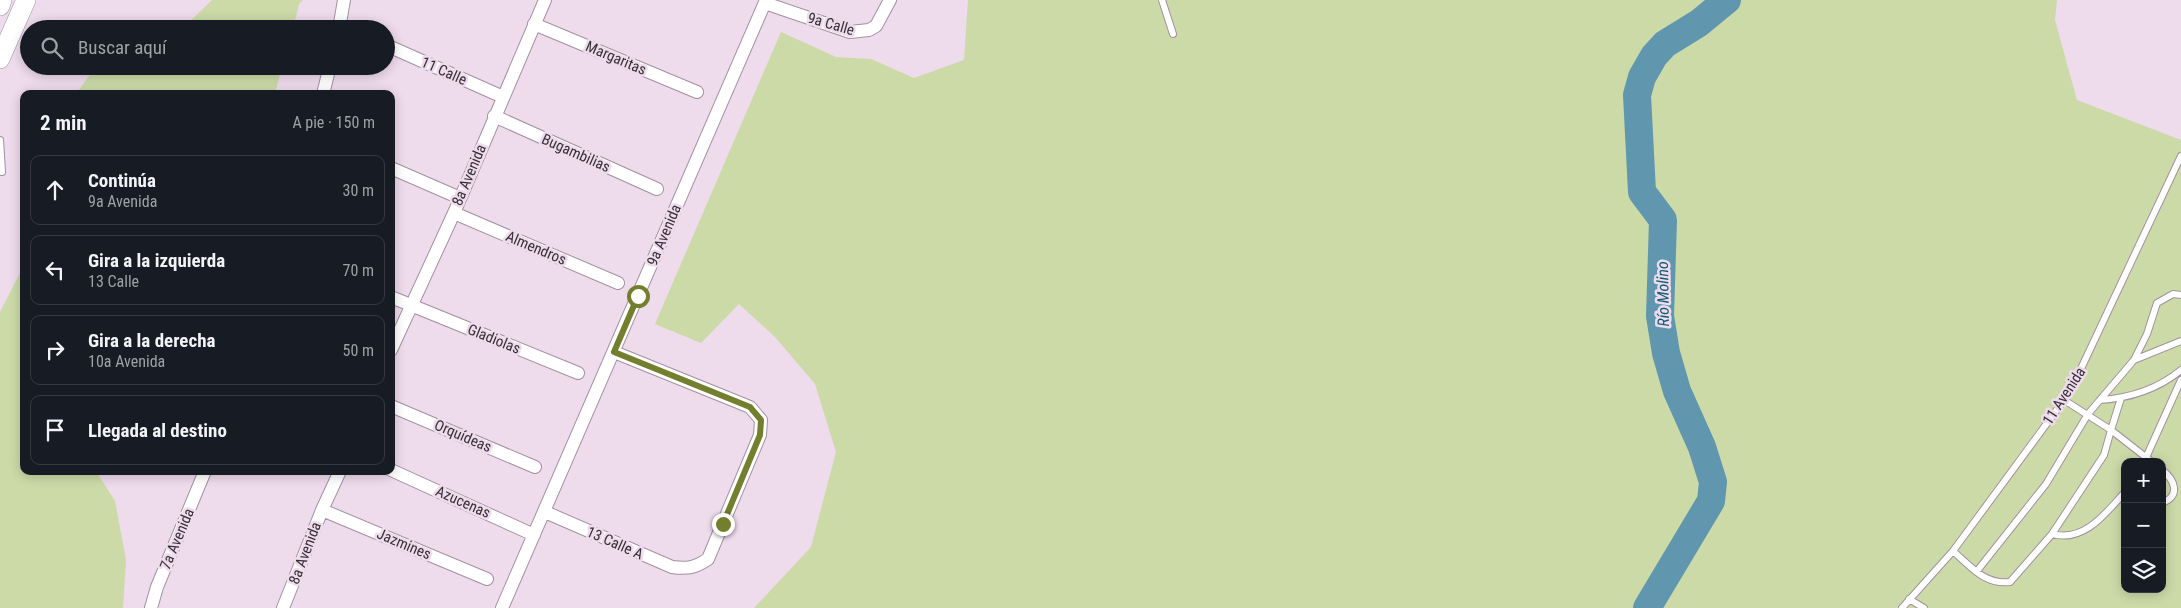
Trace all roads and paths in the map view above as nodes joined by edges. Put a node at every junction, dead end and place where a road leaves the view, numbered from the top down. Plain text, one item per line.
1 (2, 0) edge
2 (26, 0) edge
3 (344, 0) edge
4 (545, 0) edge
5 (890, 0) edge
6 (1162, 0) edge
7 (765, 1) edge
8 (0, 6) edge
9 (343, 20) edge
10 (534, 24) junction
11 (1173, 34) dead end
12 (395, 49) edge
13 (0, 59) edge
14 (328, 75) edge
15 (324, 90) edge
16 (697, 92) dead end
17 (503, 97) junction
18 (494, 116) junction
19 (0, 140) edge
20 (2181, 156) edge
21 (395, 170) edge
22 (2, 172) dead end
23 (657, 190) dead end
24 (460, 198) junction
25 (454, 214) junction
26 (618, 283) dead end
27 (2181, 296) edge
28 (395, 299) edge
29 (410, 306) junction
30 (395, 341) edge
31 (2181, 341) edge
32 (614, 352) junction
33 (2134, 360) junction
34 (2181, 370) edge
35 (578, 373) dead end
36 (2181, 380) edge
37 (2121, 398) junction
38 (2064, 400) junction
39 (2100, 400) junction
40 (395, 408) edge
41 (2088, 414) junction
42 (2111, 430) junction
43 (2146, 458) edge
44 (2149, 458) edge
45 (535, 467) dead end
46 (395, 472) edge
47 (2166, 473) edge
48 (203, 475) edge
49 (338, 475) edge
50 (2121, 496) edge
51 (2166, 502) edge
52 (322, 510) junction
53 (545, 512) junction
54 (534, 534) junction
55 (2052, 534) junction
56 (1953, 551) junction
57 (1977, 571) junction
58 (488, 579) dead end
59 (1908, 599) junction
60 (151, 608) edge
61 (284, 608) edge
62 (502, 608) edge
63 (1902, 608) edge
64 (1924, 608) edge

1 - 8 main road
2 - 13 main road
3 - 9 street
4 - 10 street, 8a Avenida
5 - 7 street, 9a Calle
6 - 11 lane
7 - 32 street, 9a Avenida
10 - 16 street, Margaritas
10 - 17 street, 8a Avenida
12 - 17 street, 11 Calle
14 - 15 street
17 - 18 street, 8a Avenida
18 - 23 street, Bugambilias
18 - 24 street, 8a Avenida
19 - 22 lane
20 - 38 lane, 11 Avenida
21 - 24 street
24 - 25 street, 8a Avenida
25 - 26 street, Almendros
25 - 29 street, 8a Avenida
27 - 33 lane
28 - 29 street, Gladiolas
29 - 30 street, 8a Avenida
29 - 35 street, Gladiolas
31 - 33 lane
32 - 53 street, 9a Avenida
32 - 53 street, 13 Calle A
33 - 39 lane
34 - 37 lane
36 - 44 lane
37 - 39 lane
37 - 42 lane
38 - 41 lane
38 - 56 lane, 11 Avenida
39 - 41 lane
40 - 45 street, Orquídeas
41 - 42 lane
41 - 57 lane
42 - 43 lane
42 - 55 lane
46 - 54 street, Azucenas
47 - 51 lane
48 - 60 street, 7a Avenida
49 - 52 street, 8a Avenida
50 - 55 lane
52 - 58 street, Jazmines
52 - 61 street, 8a Avenida
53 - 54 street, 9a Avenida
54 - 62 street, 9a Avenida
55 - 57 lane
56 - 57 lane
56 - 59 lane, 11 Avenida
59 - 63 lane, 11 Avenida
59 - 64 lane

